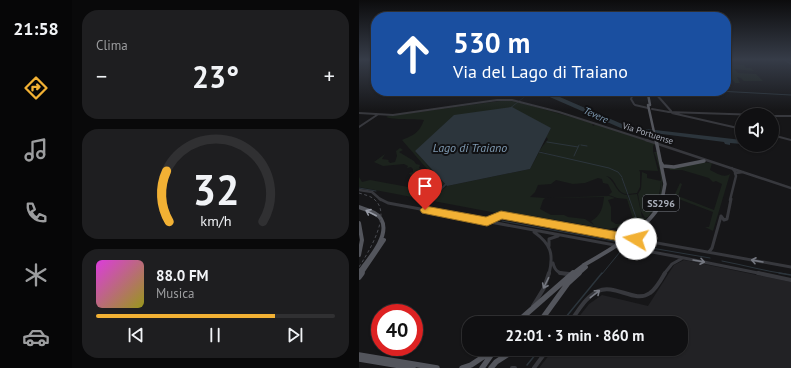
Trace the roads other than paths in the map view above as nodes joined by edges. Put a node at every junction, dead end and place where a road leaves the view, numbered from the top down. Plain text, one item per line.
1 (632, 96) edge
2 (647, 96) edge
3 (658, 96) edge
4 (649, 106) junction
5 (652, 109) dead end
6 (672, 112) junction
7 (359, 113) edge
8 (735, 114) edge
9 (378, 115) junction
10 (779, 116) edge
11 (791, 116) edge
12 (359, 127) edge
13 (735, 127) edge
14 (779, 137) edge
15 (791, 140) edge
16 (703, 160) junction
17 (665, 165) junction
18 (737, 172) junction
19 (791, 188) edge
20 (359, 190) edge
21 (359, 207) edge
22 (495, 218) junction
23 (382, 220) junction
24 (487, 222) junction
25 (359, 223) edge
26 (497, 224) junction
27 (524, 229) junction
28 (564, 236) junction
29 (549, 239) junction
30 (543, 240) junction
31 (713, 245) junction
32 (706, 252) junction
33 (359, 255) edge
34 (724, 255) junction
35 (685, 259) junction
36 (585, 266) junction
37 (791, 267) edge
38 (359, 272) edge
39 (575, 272) junction
40 (359, 277) edge
41 (791, 280) edge
42 (523, 316) edge
43 (523, 316) edge
44 (544, 316) edge
45 (575, 316) edge
46 (359, 355) edge
47 (484, 356) edge
48 (490, 356) edge
49 (505, 356) edge
50 (543, 356) edge
51 (359, 359) edge
52 (413, 368) edge
53 (437, 368) edge
54 (462, 368) edge
55 (482, 368) edge
56 (486, 368) edge
57 (491, 368) edge
58 (512, 368) edge
59 (515, 368) edge
60 (534, 368) edge

1 - 4 street
2 - 4 main road, SS296
3 - 6 street
4 - 17 main road, SS296, bridge
5 - 6 street
6 - 8 street
6 - 13 street
7 - 9 street, Via Portuense
9 - 12 street
9 - 16 street, Via Portuense
10 - 11 street
14 - 15 street
16 - 17 main road
16 - 18 street, Via Portuense
17 - 36 main road, SS296, bridge
18 - 19 street, Via Portuense
18 - 31 street
20 - 24 street
23 -> 21 main road
22 - 24 street
22 - 26 street
22 - 32 street
23 - 38 main road
23 - 40 main road
24 - 26 street
25 - 33 main road
26 - 27 street
27 - 28 street
27 - 30 street
28 - 29 street
28 - 35 street
29 - 30 street
29 - 39 street
30 -> 42 street
31 - 32 street
31 - 34 street
32 - 34 street
37 -> 34 street
35 -> 41 street
45 -> 35 street
36 - 39 main road, SS296
36 - 44 main road, SS296
39 - 43 main road, SS296
46 - 53 main road
47 - 54 main road
48 - 55 main road
49 - 57 main road
50 - 60 street
51 - 52 main road
55 - 56 main road
58 - 59 street

